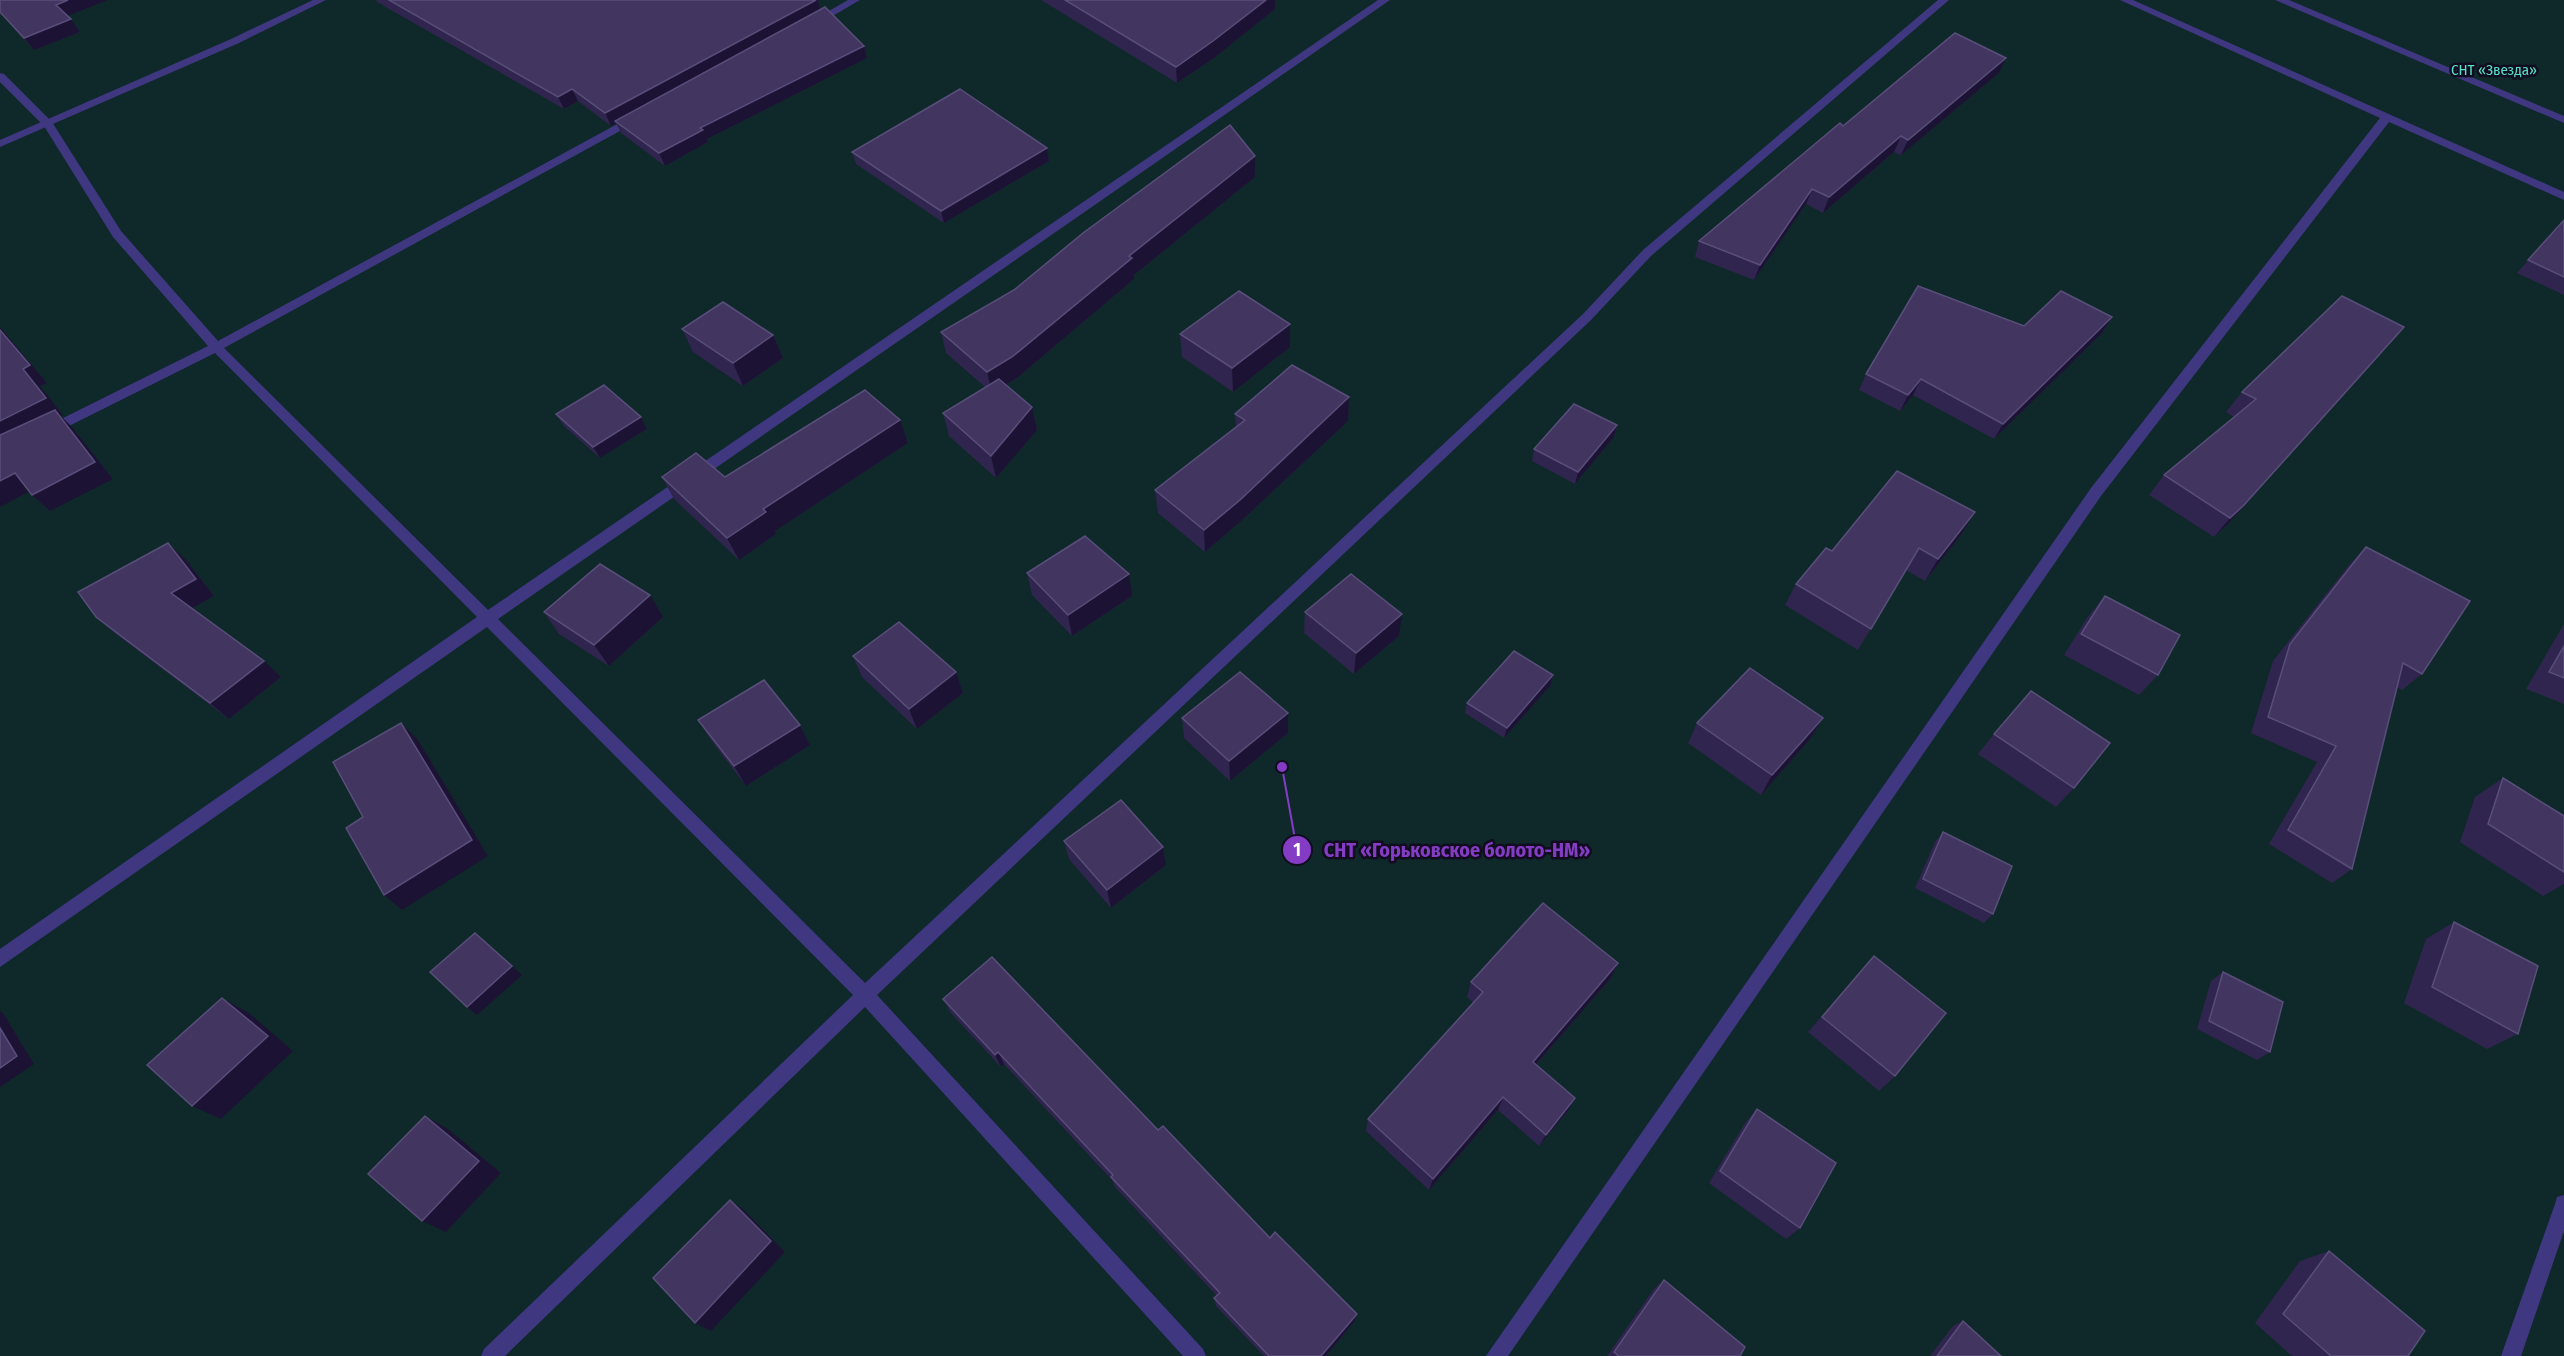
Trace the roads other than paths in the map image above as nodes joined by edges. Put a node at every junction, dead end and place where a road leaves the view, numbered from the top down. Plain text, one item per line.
1 (321, 0) edge
2 (855, 0) edge
3 (1385, 0) edge
4 (1944, 0) edge
5 (2126, 0) edge
6 (2280, 0) edge
7 (802, 28) edge
8 (0, 76) edge
9 (645, 114) edge
10 (2387, 117) junction
11 (2564, 120) edge
12 (48, 124) junction
13 (0, 144) edge
14 (2564, 196) edge
15 (216, 347) junction
16 (41, 435) edge
17 (489, 617) junction
18 (0, 959) edge
19 (865, 996) junction
20 (2564, 1204) edge
21 (491, 1356) edge
22 (1196, 1356) edge
23 (1496, 1356) edge
24 (2511, 1356) edge

1 - 12 street
2 - 7 street
3 - 17 street
4 - 19 street
5 - 10 street
6 - 11 street
8 - 12 street
9 - 15 street
10 - 14 street
10 - 23 street
12 - 13 street
12 - 15 street
15 - 16 street
15 - 17 street
17 - 18 street
17 - 19 street
19 - 21 street
19 - 22 street
20 - 24 street

